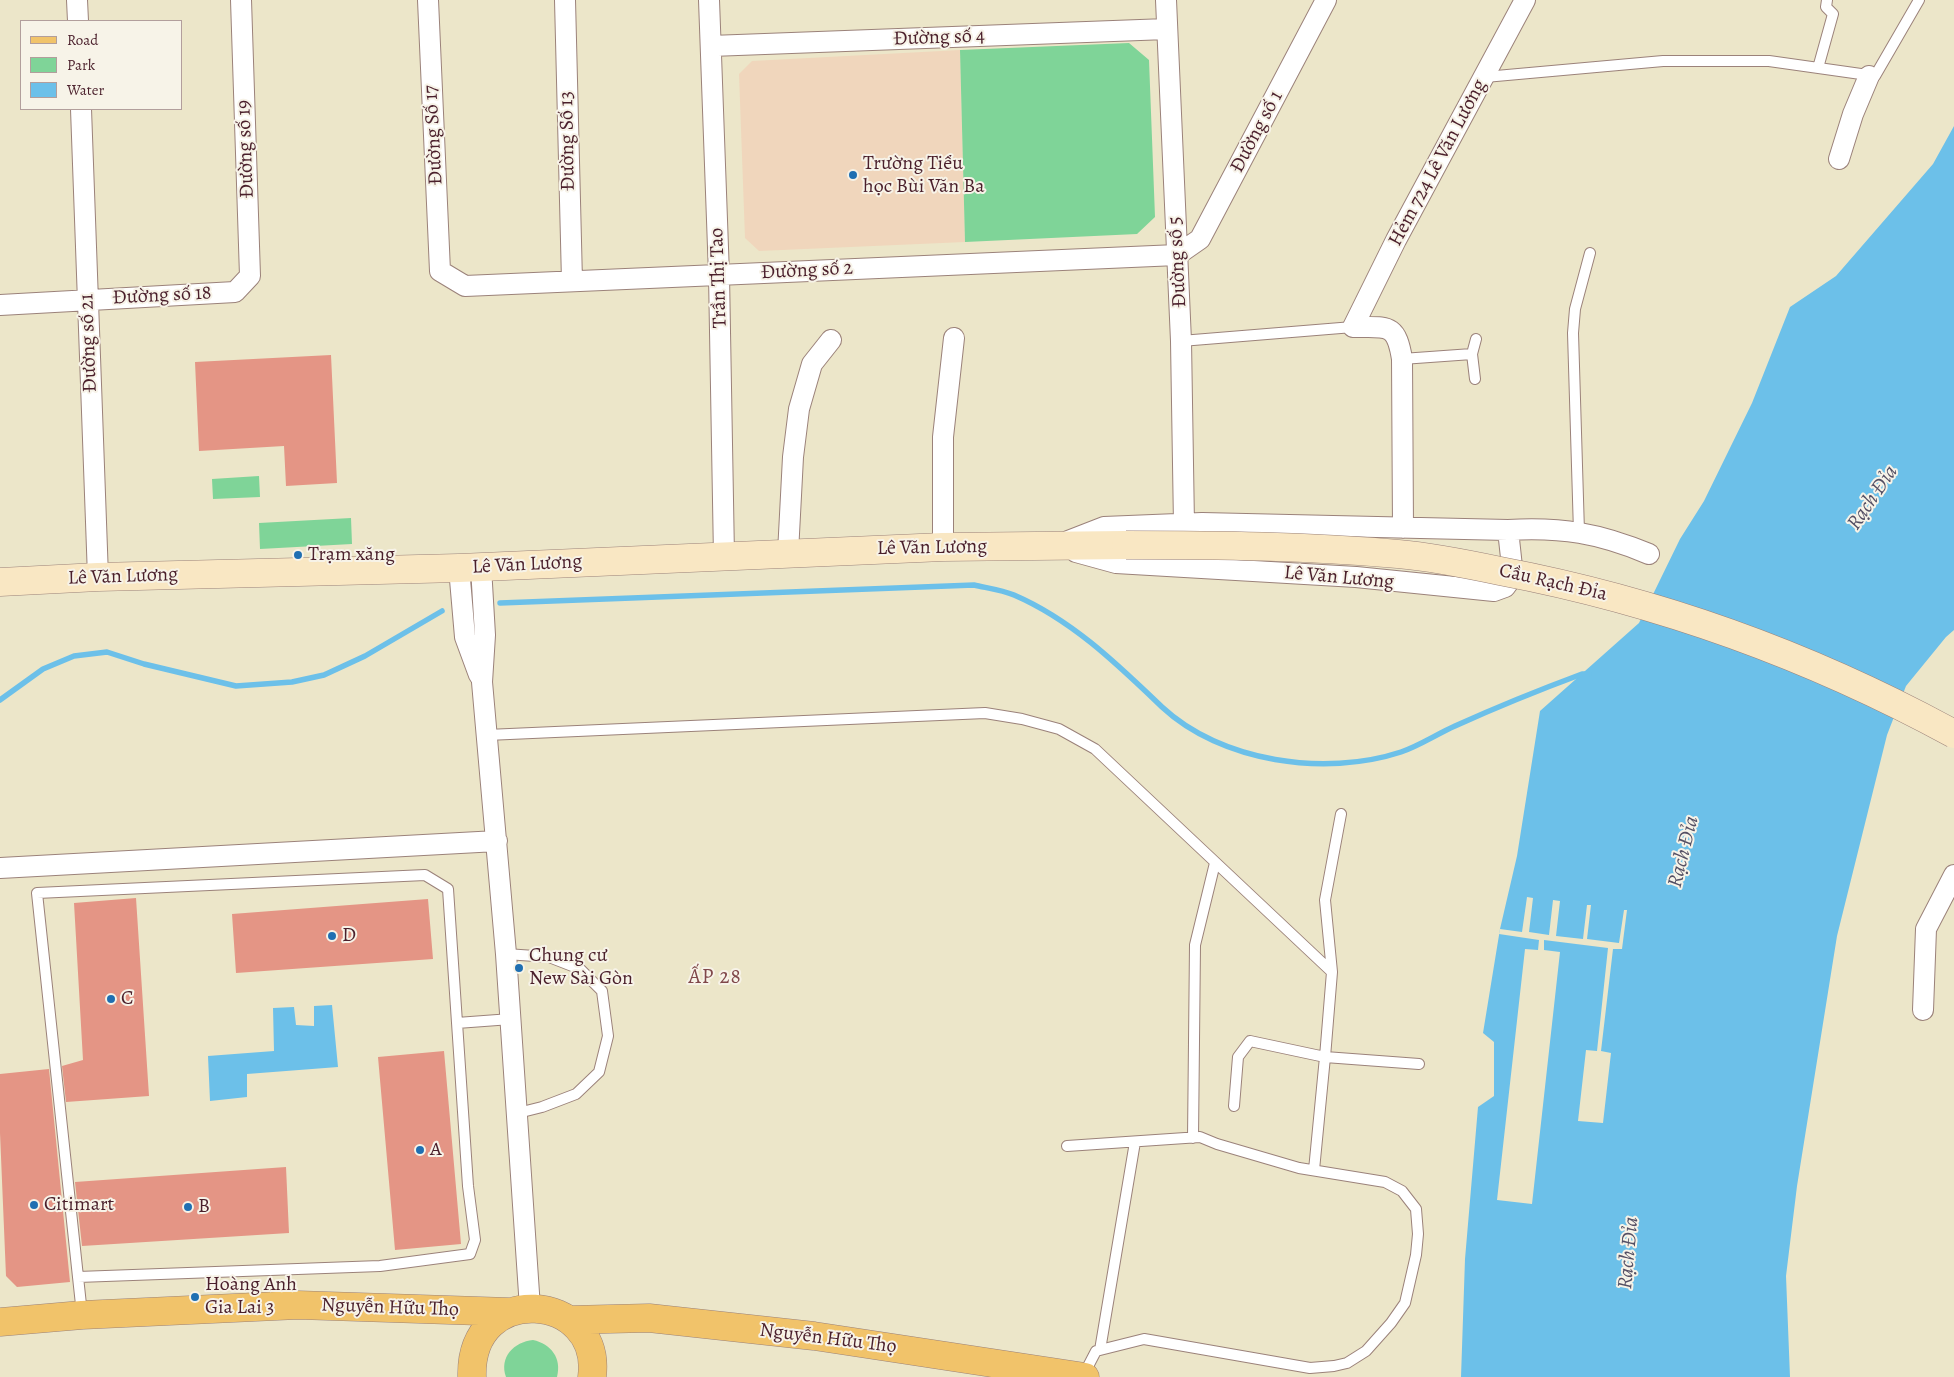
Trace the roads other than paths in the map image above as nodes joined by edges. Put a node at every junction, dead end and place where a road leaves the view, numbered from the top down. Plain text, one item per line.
1 (77, 0) edge
2 (241, 0) edge
3 (428, 0) edge
4 (565, 0) edge
5 (709, 0) edge
6 (1166, 0) edge
7 (1326, 0) edge
8 (1525, 0) edge
9 (1827, 0) edge
10 (1919, 0) edge
11 (78, 20) edge
12 (1167, 29) junction
13 (711, 46) junction
14 (1818, 68) junction
15 (1485, 76) junction
16 (1869, 76) junction
17 (81, 110) edge
18 (1839, 159) dead end
19 (1590, 253) dead end
20 (1178, 255) junction
21 (440, 271) joint
22 (719, 275) junction
23 (572, 281) junction
24 (235, 292) joint
25 (88, 301) junction
26 (0, 305) edge
27 (1353, 327) junction
28 (954, 338) dead end
29 (1476, 339) dead end
30 (832, 340) dead end
31 (1182, 341) junction
32 (1472, 354) junction
33 (1402, 359) junction
34 (1475, 379) dead end
35 (1184, 524) junction
36 (1404, 528) junction
37 (1508, 530) junction
38 (1579, 532) junction
39 (1126, 545) joint
40 (1055, 546) junction
41 (943, 547) junction
42 (788, 553) junction
43 (1649, 554) dead end
44 (724, 556) junction
45 (470, 567) junction
46 (98, 577) junction
47 (0, 582) edge
48 (482, 682) junction
49 (1954, 734) edge
50 (487, 735) junction
51 (1341, 814) dead end
52 (496, 841) junction
53 (1215, 863) junction
54 (0, 868) edge
55 (1954, 875) edge
56 (506, 954) junction
57 (1332, 972) junction
58 (1922, 1010) dead end
59 (511, 1018) junction
60 (457, 1023) junction
61 (1324, 1057) junction
62 (1419, 1064) dead end
63 (1234, 1106) dead end
64 (518, 1112) junction
65 (1193, 1138) junction
66 (1135, 1142) junction
67 (1067, 1146) dead end
68 (1314, 1170) junction
69 (78, 1277) junction
70 (520, 1310) junction
71 (82, 1315) junction
72 (569, 1320) junction
73 (0, 1322) edge
74 (1100, 1350) junction
75 (472, 1377) edge
76 (592, 1377) edge
77 (1084, 1377) edge

1 - 11 street
2 - 24 street, Đường số 19
3 - 21 street, Đường Số 17
4 - 23 street, Đường Số 13
5 - 13 street, Trần Thị Tao
6 - 12 street, Đường số 5
7 - 20 street, Đường số 1
8 - 15 street, Hẻm 724 Lê Văn Lương
9 - 14 lane
10 - 16 lane
12 - 13 street, Đường số 4
12 - 20 street, Đường số 5
13 - 22 street, Trần Thị Tao
14 - 15 lane
14 - 16 lane
15 - 27 street, Hẻm 724 Lê Văn Lương
16 - 18 street
17 - 25 street, Đường số 21
19 - 38 lane
20 - 22 street, Đường số 2
20 - 31 street, Đường số 5
21 - 23 street, Đường số 2
22 - 23 street, Đường số 2
22 - 44 street, Trần Thị Tao
24 - 25 street, Đường số 18
25 - 26 street, Đường số 18
25 - 46 street, Đường số 21
27 - 31 lane
27 - 33 street
28 - 41 street
29 - 32 lane
30 - 42 street
31 - 35 street, Đường số 5
32 - 33 lane
32 - 34 lane
33 - 36 street
35 - 36 street, Lê Văn Lương
35 - 40 street, Lê Văn Lương
36 - 37 street, Lê Văn Lương
37 - 38 street, Lê Văn Lương
37 - 40 street, Lê Văn Lương
38 - 43 street, Lê Văn Lương
39 - 40 main road, Lê Văn Lương
39 - 49 main road, Cầu Rạch Đỉa, bridge
40 - 41 main road, Lê Văn Lương
41 - 42 main road, Lê Văn Lương
42 - 44 main road, Lê Văn Lương
44 - 45 main road, Lê Văn Lương
45 - 46 main road, Lê Văn Lương
45 - 48 street
45 - 48 street
46 - 47 main road, Lê Văn Lương
48 - 50 street
50 - 52 street
50 - 53 lane
51 - 57 lane
52 - 54 street
52 - 56 street
53 - 57 lane
53 - 65 lane
55 - 58 street
56 - 59 street
56 - 64 lane
57 - 61 lane
59 - 60 lane
59 - 64 street
60 - 69 lane
60 - 69 lane
61 - 62 lane
61 - 63 lane
61 - 68 lane
64 - 70 street
65 - 66 lane
65 - 68 lane
66 - 67 lane
66 - 74 lane
68 - 74 lane
69 - 71 lane
70 - 71 main road, Nguyễn Hữu Thọ
70 - 72 main road, Nguyễn Hữu Thọ
70 - 75 main road
71 - 73 main road, Nguyễn Hữu Thọ
72 - 76 main road
72 - 77 main road, Nguyễn Hữu Thọ
74 - 77 lane

